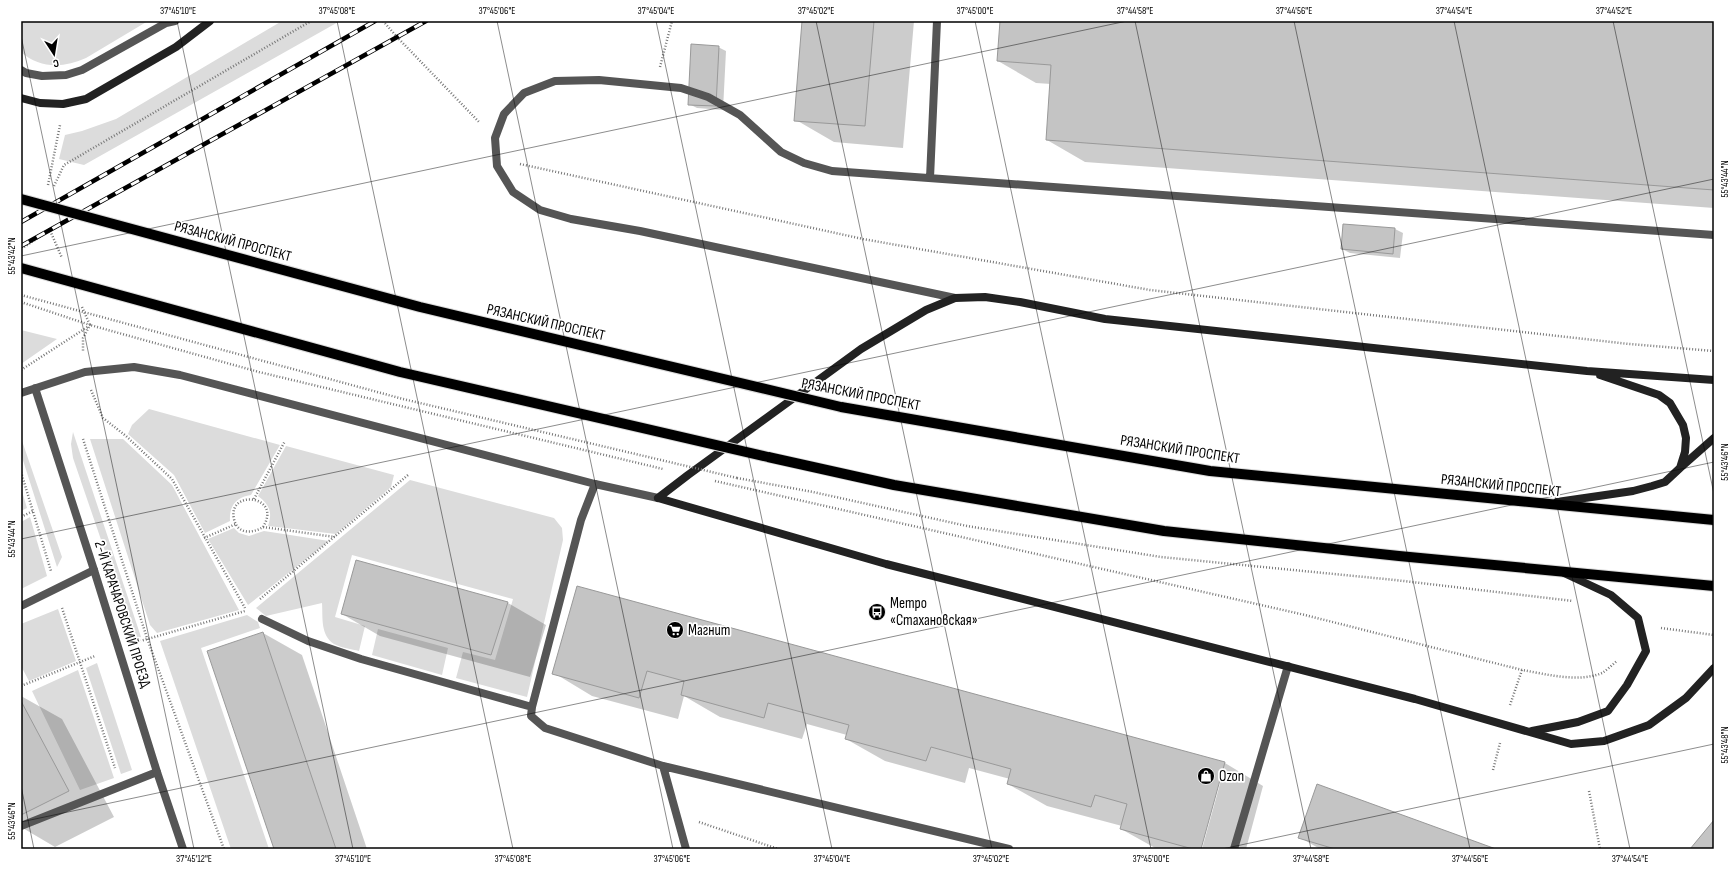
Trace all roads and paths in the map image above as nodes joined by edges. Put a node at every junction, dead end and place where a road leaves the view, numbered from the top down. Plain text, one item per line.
1 (175, 21) edge
2 (210, 21) edge
3 (311, 21) edge
4 (383, 21) edge
5 (672, 21) edge
6 (937, 21) edge
7 (21, 70) edge
8 (656, 85) junction
9 (21, 98) edge
10 (60, 124) dead end
11 (59, 128) dead end
12 (495, 138) junction
13 (930, 178) junction
14 (52, 191) dead end
15 (21, 199) edge
16 (50, 230) dead end
17 (1714, 234) edge
18 (21, 249) edge
19 (21, 268) edge
20 (21, 295) edge
21 (955, 298) junction
22 (21, 302) edge
23 (90, 325) junction
24 (1714, 351) edge
25 (21, 370) edge
26 (1587, 371) junction
27 (84, 372) junction
28 (1714, 380) edge
29 (35, 388) junction
30 (21, 393) edge
31 (1714, 438) edge
32 (83, 439) dead end
33 (284, 441) dead end
34 (1680, 468) junction
35 (21, 472) edge
36 (408, 475) dead end
37 (737, 478) dead end
38 (595, 484) junction
39 (658, 498) junction
40 (254, 499) junction
41 (1543, 504) junction
42 (33, 511) junction
43 (21, 517) edge
44 (1714, 520) edge
45 (236, 524) junction
46 (263, 527) junction
47 (335, 537) junction
48 (204, 538) junction
49 (94, 570) junction
50 (1562, 572) junction
51 (1714, 586) edge
52 (56, 589) junction
53 (258, 600) dead end
54 (21, 606) edge
55 (262, 619) dead end
56 (1640, 625) junction
57 (1714, 635) edge
58 (147, 638) junction
59 (136, 642) dead end
60 (95, 656) dead end
61 (80, 662) junction
62 (1288, 666) junction
63 (1714, 668) edge
64 (21, 686) edge
65 (532, 707) junction
66 (1530, 732) junction
67 (663, 766) junction
68 (157, 772) junction
69 (121, 786) junction
70 (1589, 791) dead end
71 (676, 814) junction
72 (21, 826) edge
73 (183, 849) edge
74 (224, 849) edge
75 (686, 849) edge
76 (778, 849) edge
77 (1009, 849) edge
78 (1234, 849) edge
79 (1600, 849) edge

1 - 7 street
2 - 9 street
3 - 14 path
4 - 12 path
5 - 8 path
6 - 13 street
8 - 12 street
8 - 13 street
10 - 11 path
12 - 21 street
12 - 24 path
13 - 17 street
15 - 41 main road, РЯЗАНСКИЙ ПРОСПЕКТ, bridge
16 - 18 path
19 - 50 main road, bridge
20 - 37 path, bridge
21 - 26 street
21 - 39 street
22 - 23 path
23 - 25 path
23 - 27 path
26 - 28 street
26 - 34 street
27 - 29 street
27 - 38 street
27 - 48 path
29 - 30 street
29 - 49 street, 2-Й КАРАЧАРОВСКИЙ ПРОЕЗД
31 - 34 street
32 - 58 path
33 - 40 path
34 - 41 street
35 - 42 path
36 - 47 path
38 - 39 street
38 - 65 street
39 - 62 street
40 - 45 path
40 - 46 path
41 - 44 main road, РЯЗАНСКИЙ ПРОСПЕКТ
42 - 43 path
42 - 52 path
45 - 46 path
45 - 48 path
46 - 47 path
47 - 53 path
48 - 58 path
49 - 52 street
49 - 68 street, 2-Й КАРАЧАРОВСКИЙ ПРОЕЗД
50 - 51 main road
50 - 56 street
52 - 54 street
52 - 61 path
55 - 65 street
56 - 57 path
56 - 66 street
58 - 59 path
58 - 74 path
60 - 61 path
61 - 64 path
61 - 69 path
62 - 66 street
62 - 78 street
63 - 66 street
65 - 67 street
67 - 71 street
67 - 77 street
68 - 69 street
68 - 73 street, 2-Й КАРАЧАРОВСКИЙ ПРОЕЗД
69 - 72 street
70 - 79 path
71 - 75 street
71 - 76 path

